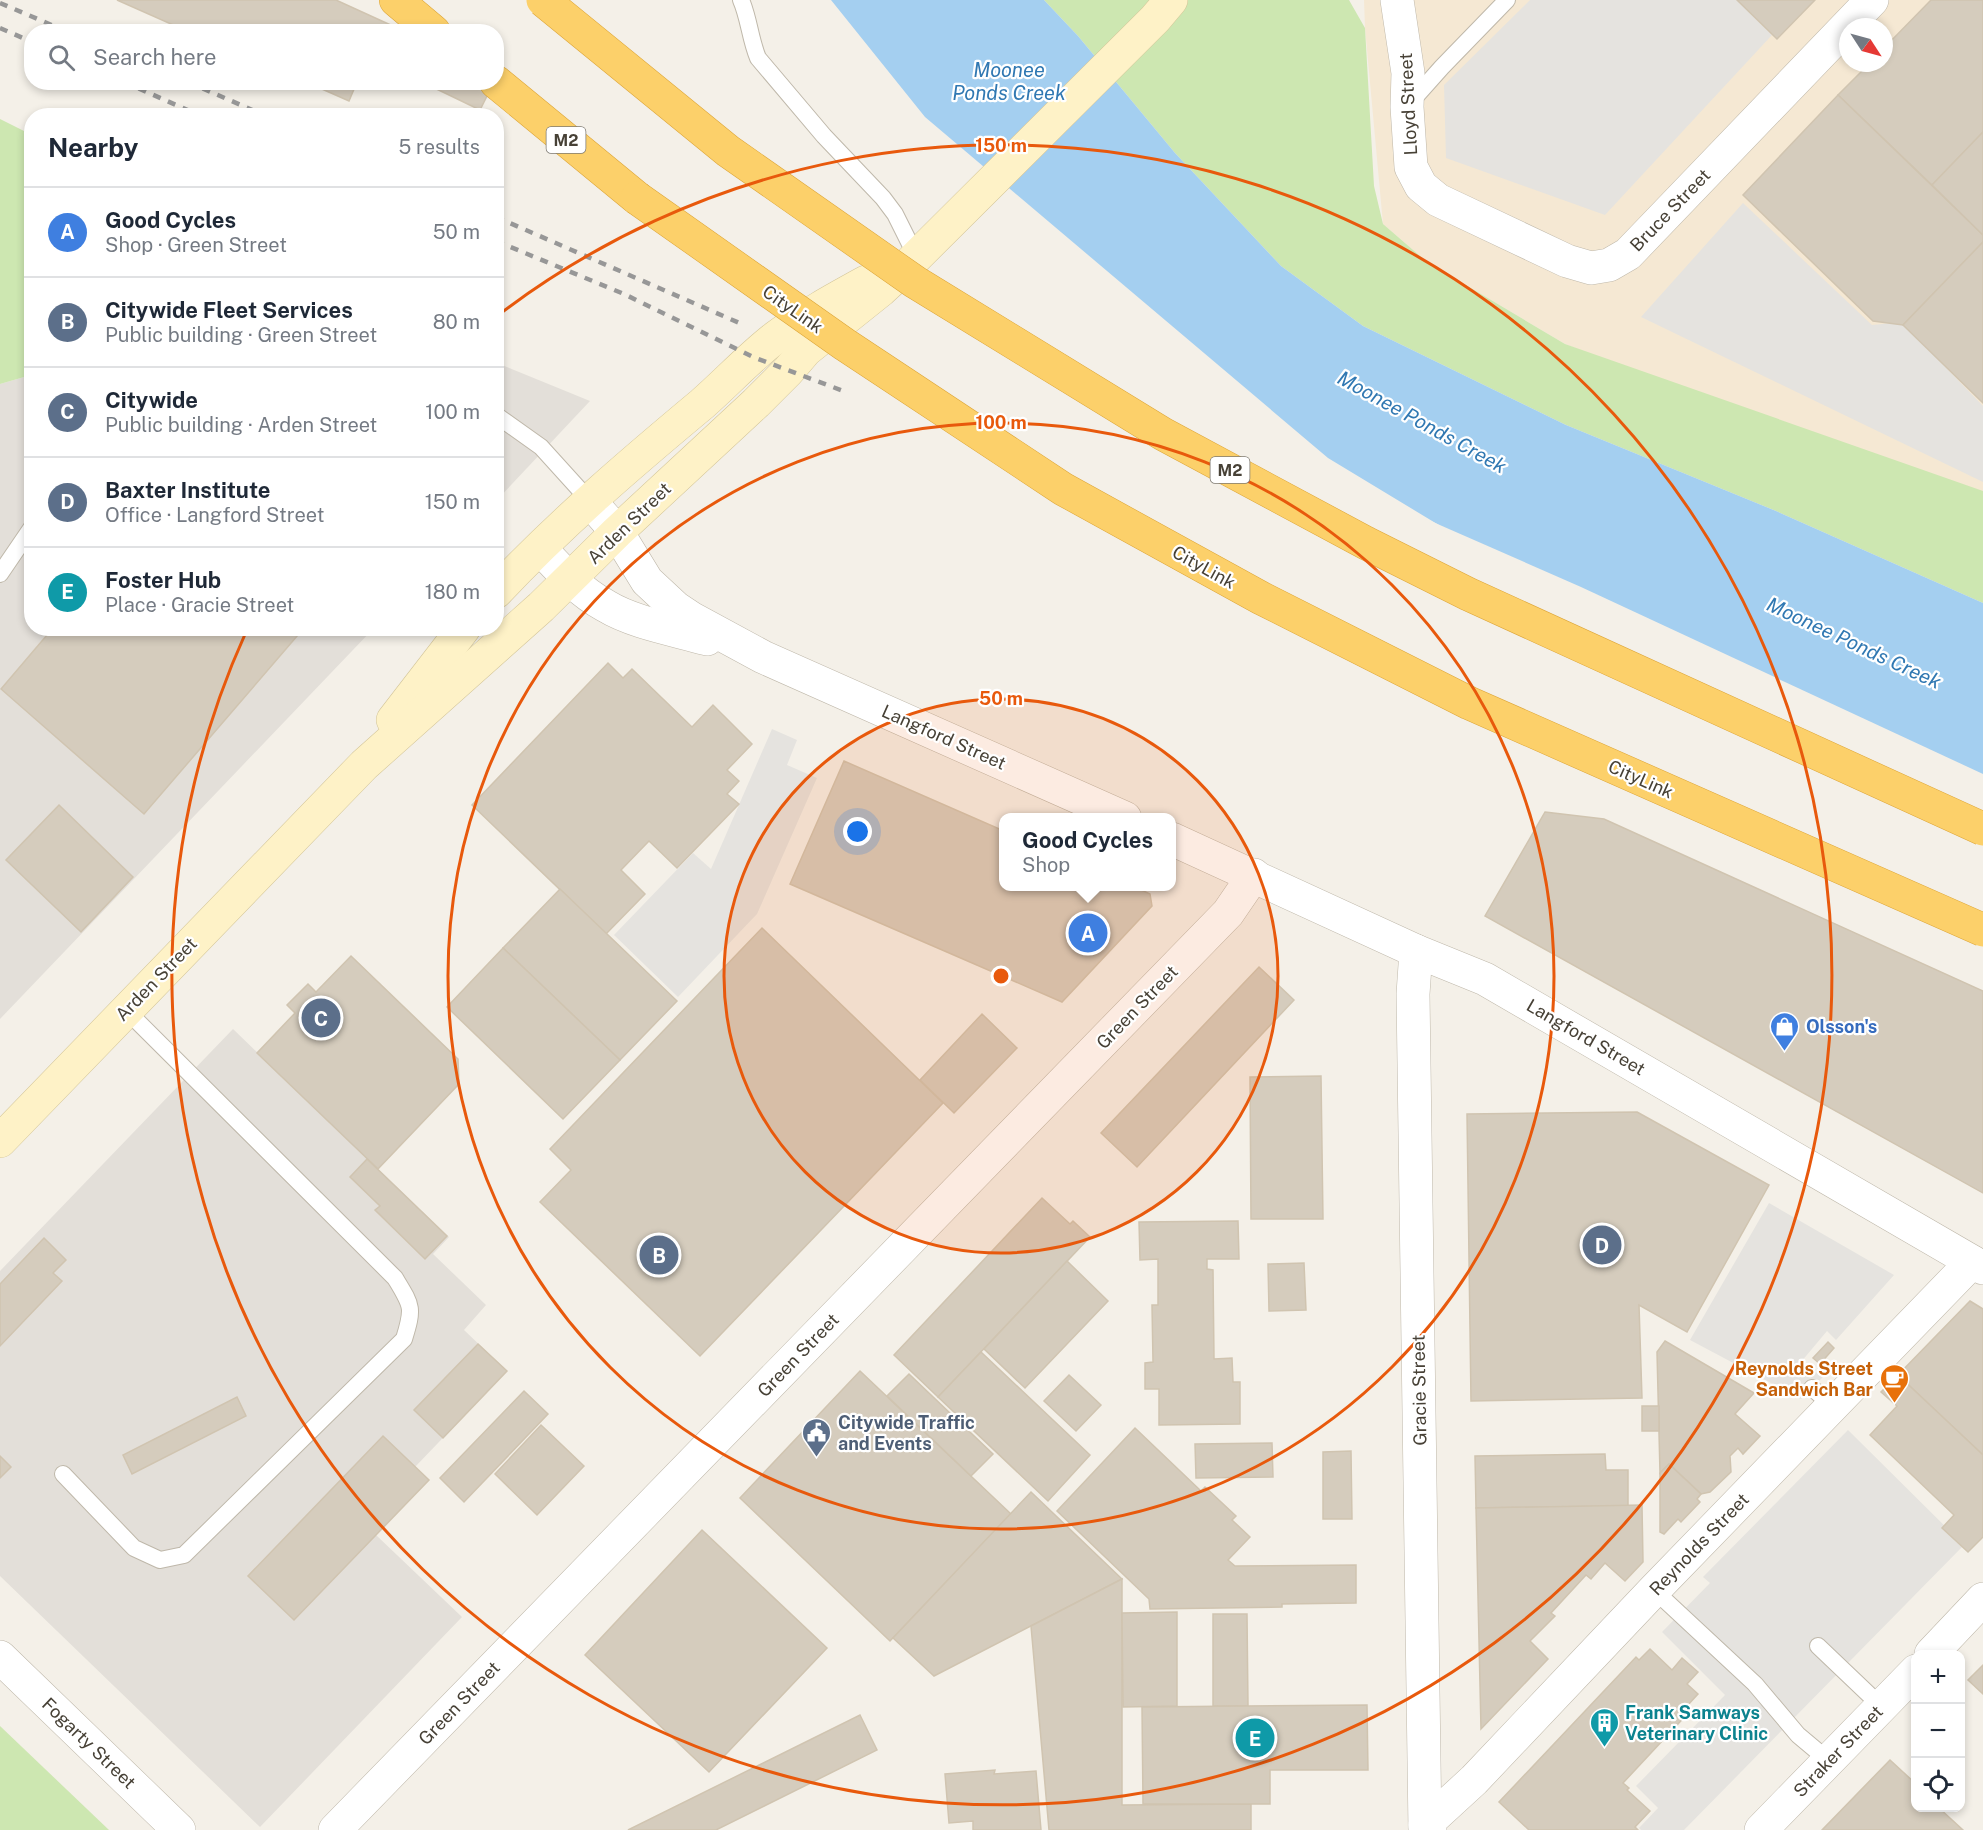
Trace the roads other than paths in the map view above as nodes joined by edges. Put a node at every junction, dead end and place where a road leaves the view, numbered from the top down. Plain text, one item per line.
1 (543, 0) edge
2 (741, 0) edge
3 (1507, 0) edge
4 (1872, 0) edge
5 (397, 1) edge
6 (1396, 7) edge
7 (1163, 10) edge
8 (424, 24) edge
9 (504, 89) edge
10 (1407, 107) junction
11 (1421, 186) joint
12 (945, 230) junction
13 (915, 254) junction
14 (504, 421) edge
15 (589, 500) junction
16 (617, 532) junction
17 (24, 539) edge
18 (540, 548) junction
19 (0, 574) edge
20 (569, 580) junction
21 (504, 584) edge
22 (458, 636) edge
23 (763, 657) junction
24 (1114, 813) edge
25 (313, 816) junction
26 (1983, 830) edge
27 (1176, 841) edge
28 (1254, 875) junction
29 (1983, 930) edge
30 (1416, 951) junction
31 (126, 1010) junction
32 (0, 1141) edge
33 (1977, 1265) edge
34 (63, 1474) dead end
35 (1654, 1590) junction
36 (1983, 1599) edge
37 (1818, 1646) dead end
38 (1935, 1650) edge
39 (0, 1657) edge
40 (1911, 1676) edge
41 (1882, 1707) junction
42 (1828, 1761) junction
43 (1427, 1828) edge
44 (179, 1830) edge
45 (335, 1830) edge
46 (1761, 1830) edge

1 - 26 highway, M2, bridge
2 - 13 lane
3 - 10 lane
4 - 11 street, Bruce Street
5 - 8 highway
6 - 10 street, Lloyd Street
7 - 12 street, Arden Street
9 - 29 highway, CityLink / M2, bridge
10 - 11 street, Lloyd Street
12 - 13 street, Arden Street
12 - 16 street, Arden Street
13 - 15 street, Arden Street
14 - 15 lane
15 - 16 street, Langford Street
15 - 18 street, Arden Street
16 - 20 street, Arden Street
16 - 23 street, Langford Street
17 - 19 lane
18 - 20 street, Langford Street
18 - 21 street, Arden Street
20 - 23 street, Langford Street
20 - 25 street, Arden Street
22 - 25 street, Arden Street
23 - 24 street, Langford Street
25 - 31 street, Arden Street
27 - 28 street, Langford Street
28 - 30 street, Langford Street
28 - 45 street, Green Street
30 - 33 street, Langford Street
30 - 43 street, Gracie Street
31 - 32 street, Arden Street
31 - 34 lane
33 - 35 street, Reynolds Street
35 - 42 lane
35 - 43 street, Reynolds Street
36 - 38 street
37 - 41 lane
39 - 44 street, Fogarty Street
40 - 41 street, Straker Street
41 - 42 street, Straker Street
42 - 46 street, Straker Street

